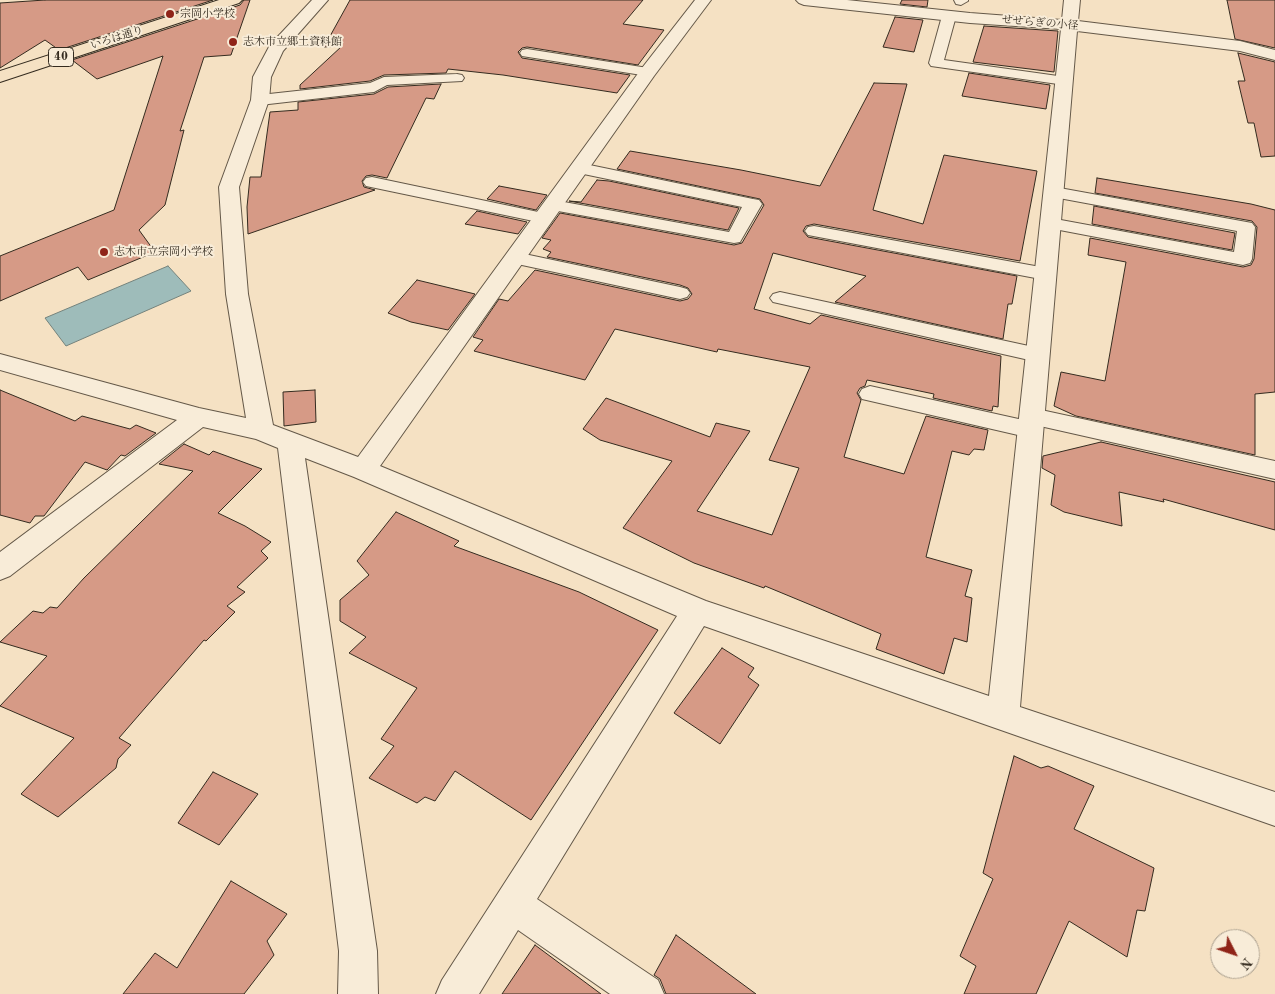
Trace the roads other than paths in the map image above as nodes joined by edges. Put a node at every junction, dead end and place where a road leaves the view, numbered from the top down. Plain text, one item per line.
1 (234, 0) edge
2 (320, 0) edge
3 (703, 0) edge
4 (804, 0) edge
5 (961, 0) edge
6 (979, 2) dead end
7 (951, 8) edge
8 (1071, 12) edge
9 (1209, 27) dead end
10 (1248, 32) dead end
11 (527, 53) dead end
12 (1275, 55) edge
13 (648, 72) junction
14 (0, 77) edge
15 (457, 78) dead end
16 (1065, 81) junction
17 (260, 100) junction
18 (580, 168) junction
19 (372, 182) dead end
20 (1054, 192) junction
21 (548, 211) junction
22 (1050, 223) junction
23 (814, 231) dead end
24 (515, 258) junction
25 (1046, 274) junction
26 (680, 294) dead end
27 (780, 298) dead end
28 (1038, 355) junction
29 (0, 362) edge
30 (870, 394) dead end
31 (199, 417) junction
32 (1032, 423) junction
33 (276, 437) junction
34 (363, 470) junction
35 (1275, 470) edge
36 (0, 568) edge
37 (698, 611) junction
38 (1003, 717) junction
39 (1275, 809) edge
40 (513, 904) junction
41 (358, 994) edge
42 (456, 994) edge
43 (644, 994) edge

1 - 14 main road, いろは通り / 40
2 - 17 street
3 - 13 street
4 - 7 street, せせらぎの小径
5 - 6 street, せせらぎの小径
5 - 7 street, せせらぎの小径
7 - 8 street, せせらぎの小径
7 - 16 lane
8 - 12 street, せせらぎの小径
8 - 16 street
9 - 10 street
11 - 13 lane
13 - 18 street
15 - 17 lane
16 - 20 street
17 - 33 street
18 - 21 street
18 - 21 lane
19 - 21 lane
20 - 22 street
20 - 22 lane
21 - 24 street
22 - 25 street
23 - 25 lane
24 - 26 lane
24 - 34 street
25 - 28 street
27 - 28 lane
28 - 32 street
29 - 31 street
30 - 32 lane
31 - 33 street
31 - 36 street
32 - 35 lane
32 - 38 street
33 - 34 street
33 - 41 street
34 - 37 street
37 - 38 street
37 - 40 street
38 - 39 street
40 - 42 street
40 - 43 street

